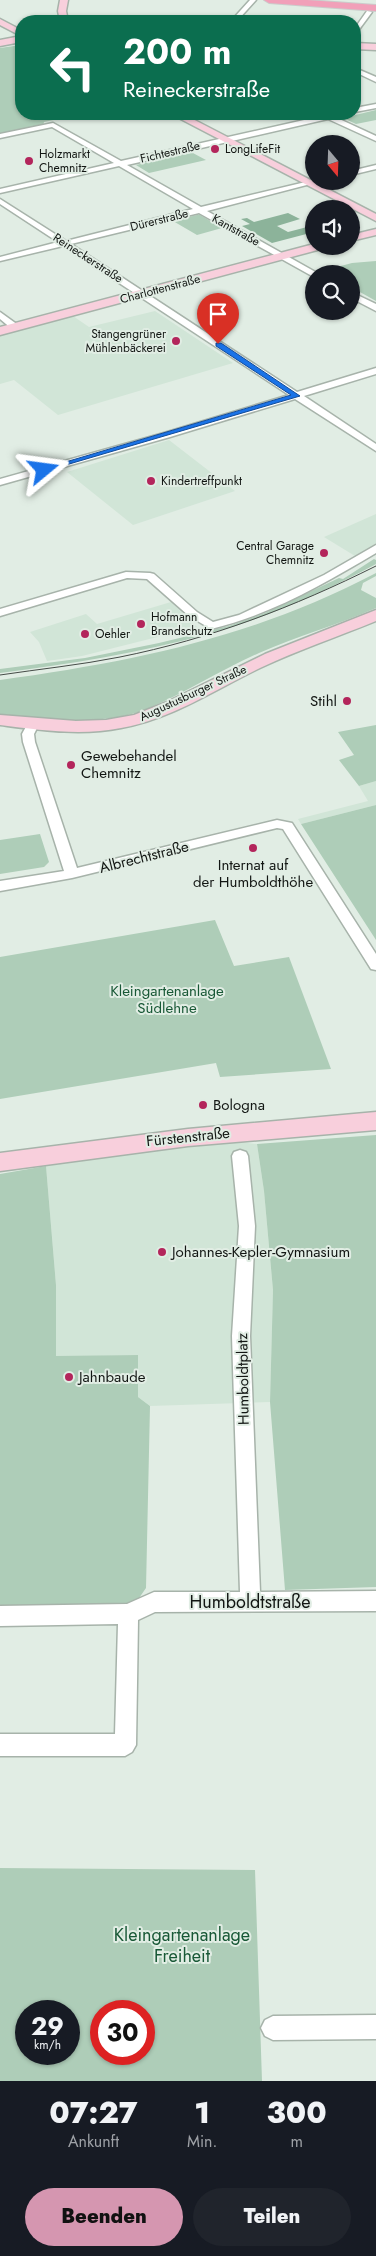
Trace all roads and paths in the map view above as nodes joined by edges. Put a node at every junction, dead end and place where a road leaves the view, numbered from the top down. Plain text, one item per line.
1 (64, 0) edge
2 (253, 0) edge
3 (269, 0) edge
4 (372, 10) edge
5 (63, 15) edge
6 (239, 15) edge
7 (0, 22) edge
8 (361, 24) edge
9 (15, 30) edge
10 (15, 42) edge
11 (0, 44) edge
12 (361, 46) edge
13 (376, 47) edge
14 (361, 73) edge
15 (376, 80) edge
16 (376, 106) edge
17 (361, 109) edge
18 (188, 120) edge
19 (305, 120) edge
20 (336, 120) edge
21 (0, 136) edge
22 (376, 139) edge
23 (226, 140) junction
24 (120, 163) junction
25 (376, 167) edge
26 (360, 171) edge
27 (305, 178) edge
28 (305, 184) edge
29 (0, 190) edge
30 (328, 190) edge
31 (0, 201) edge
32 (200, 210) junction
33 (376, 218) edge
34 (376, 232) edge
35 (360, 236) edge
36 (65, 243) junction
37 (305, 250) edge
38 (284, 256) junction
39 (0, 259) edge
40 (305, 268) edge
41 (141, 294) junction
42 (360, 299) edge
43 (376, 308) edge
44 (0, 315) edge
45 (15, 327) junction
46 (0, 331) edge
47 (376, 371) edge
48 (296, 396) junction
49 (376, 448) edge
50 (0, 482) edge
51 (376, 548) edge
52 (0, 613) edge
53 (376, 615) edge
54 (0, 720) edge
55 (33, 724) junction
56 (72, 874) junction
57 (0, 886) edge
58 (376, 965) edge
59 (376, 1121) edge
60 (240, 1156) dead end
61 (0, 1162) edge
62 (376, 1601) edge
63 (250, 1602) junction
64 (128, 1614) junction
65 (0, 1616) edge
66 (0, 1745) edge
67 (376, 2027) edge
68 (273, 2028) dead end

1 - 5 main road
2 - 6 street
3 - 4 main road
4 - 8 street
7 - 9 main road
10 - 11 main road
12 - 13 main road
14 - 15 street
16 - 17 street
18 - 23 main road
19 - 23 street, Fichtestraße
20 - 22 street
21 - 24 street, Kantstraße
23 - 24 street, Fichtestraße
23 - 27 main road
24 - 29 street, Fichtestraße
24 - 32 street, Kantstraße
25 - 26 street
28 - 32 street, Dürerstraße
30 - 33 main road
31 - 36 street, Reineckerstraße
32 - 36 street, Dürerstraße
32 - 38 street, Kantstraße
34 - 35 main road
36 - 39 street, Dürerstraße
36 - 41 street, Reineckerstraße
37 - 38 main road, Charlottenstraße
38 - 40 street, Kantstraße
38 - 41 main road, Charlottenstraße
41 - 45 main road, Charlottenstraße
41 - 48 street, Reineckerstraße
42 - 43 street
44 - 45 street
45 - 46 main road, Charlottenstraße
47 - 48 street
48 - 49 street, Reineckerstraße
48 - 50 street
51 - 52 street
53 - 55 main road, Augustusburger Straße
54 - 55 main road, Augustusburger Straße
55 - 56 street
56 - 57 street, Albrechtstraße
56 - 58 street, Albrechtstraße
59 - 61 main road, Fürstenstraße
60 - 63 street, Humboldtplatz
62 - 63 street, Humboldtstraße
63 - 64 street, Humboldtstraße
64 - 65 street, Humboldtstraße
64 - 66 street
67 - 68 street

